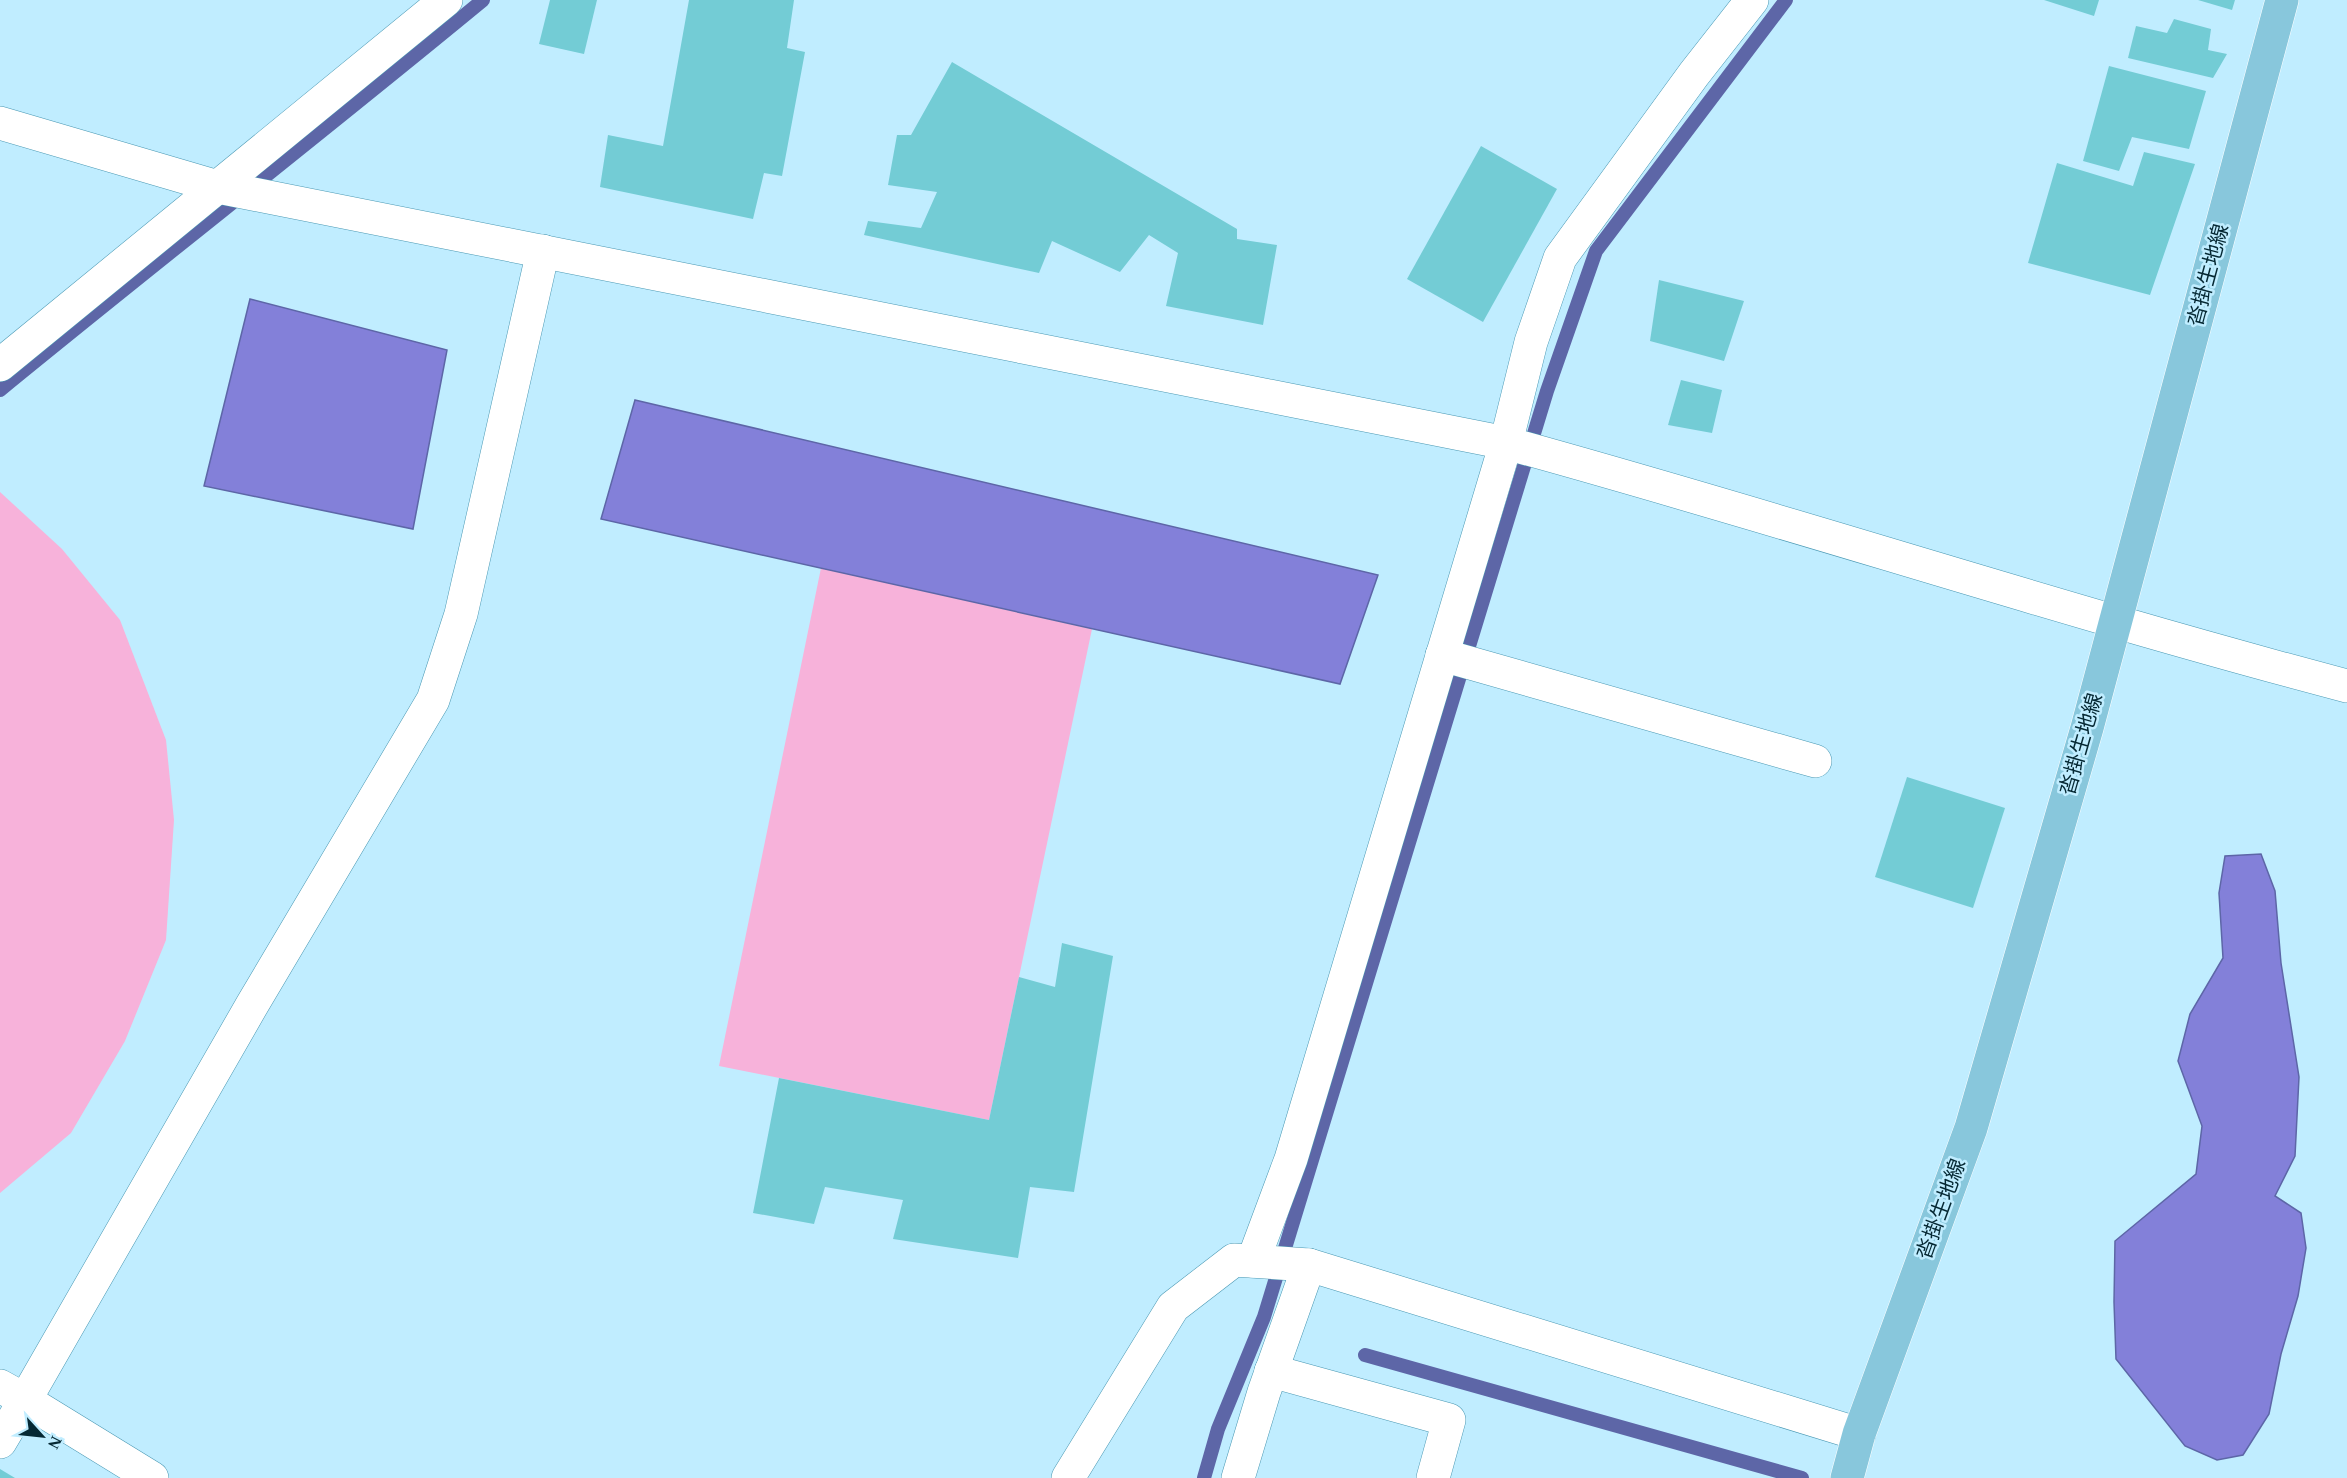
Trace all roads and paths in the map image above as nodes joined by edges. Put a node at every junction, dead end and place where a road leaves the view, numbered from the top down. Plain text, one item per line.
1 (446, 0) edge
2 (1752, 0) edge
3 (2282, 0) edge
4 (0, 123) edge
5 (218, 187) junction
6 (543, 251) junction
7 (0, 365) edge
8 (1506, 443) junction
9 (2115, 621) junction
10 (1442, 655) junction
11 (2347, 686) edge
12 (1815, 761) dead end
13 (1243, 1261) junction
14 (1309, 1265) junction
15 (1271, 1371) junction
16 (13, 1393) edge
17 (1859, 1434) junction
18 (0, 1442) edge
19 (152, 1478) edge
20 (1068, 1478) edge
21 (1238, 1478) edge
22 (1433, 1478) edge
23 (1847, 1478) edge

1 - 5 street
2 - 8 street
3 - 9 main road, 沓掛生地線
4 - 5 street
5 - 6 street
5 - 7 street
6 - 8 street
6 - 16 street
8 - 9 street
8 - 10 street
9 - 11 street
9 - 17 main road, 沓掛生地線
10 - 12 street
10 - 13 street
13 - 14 street
13 - 20 street
14 - 15 street
14 - 17 street
15 - 21 street
15 - 22 street
16 - 18 street
16 - 19 street
17 - 23 main road, 沓掛生地線

